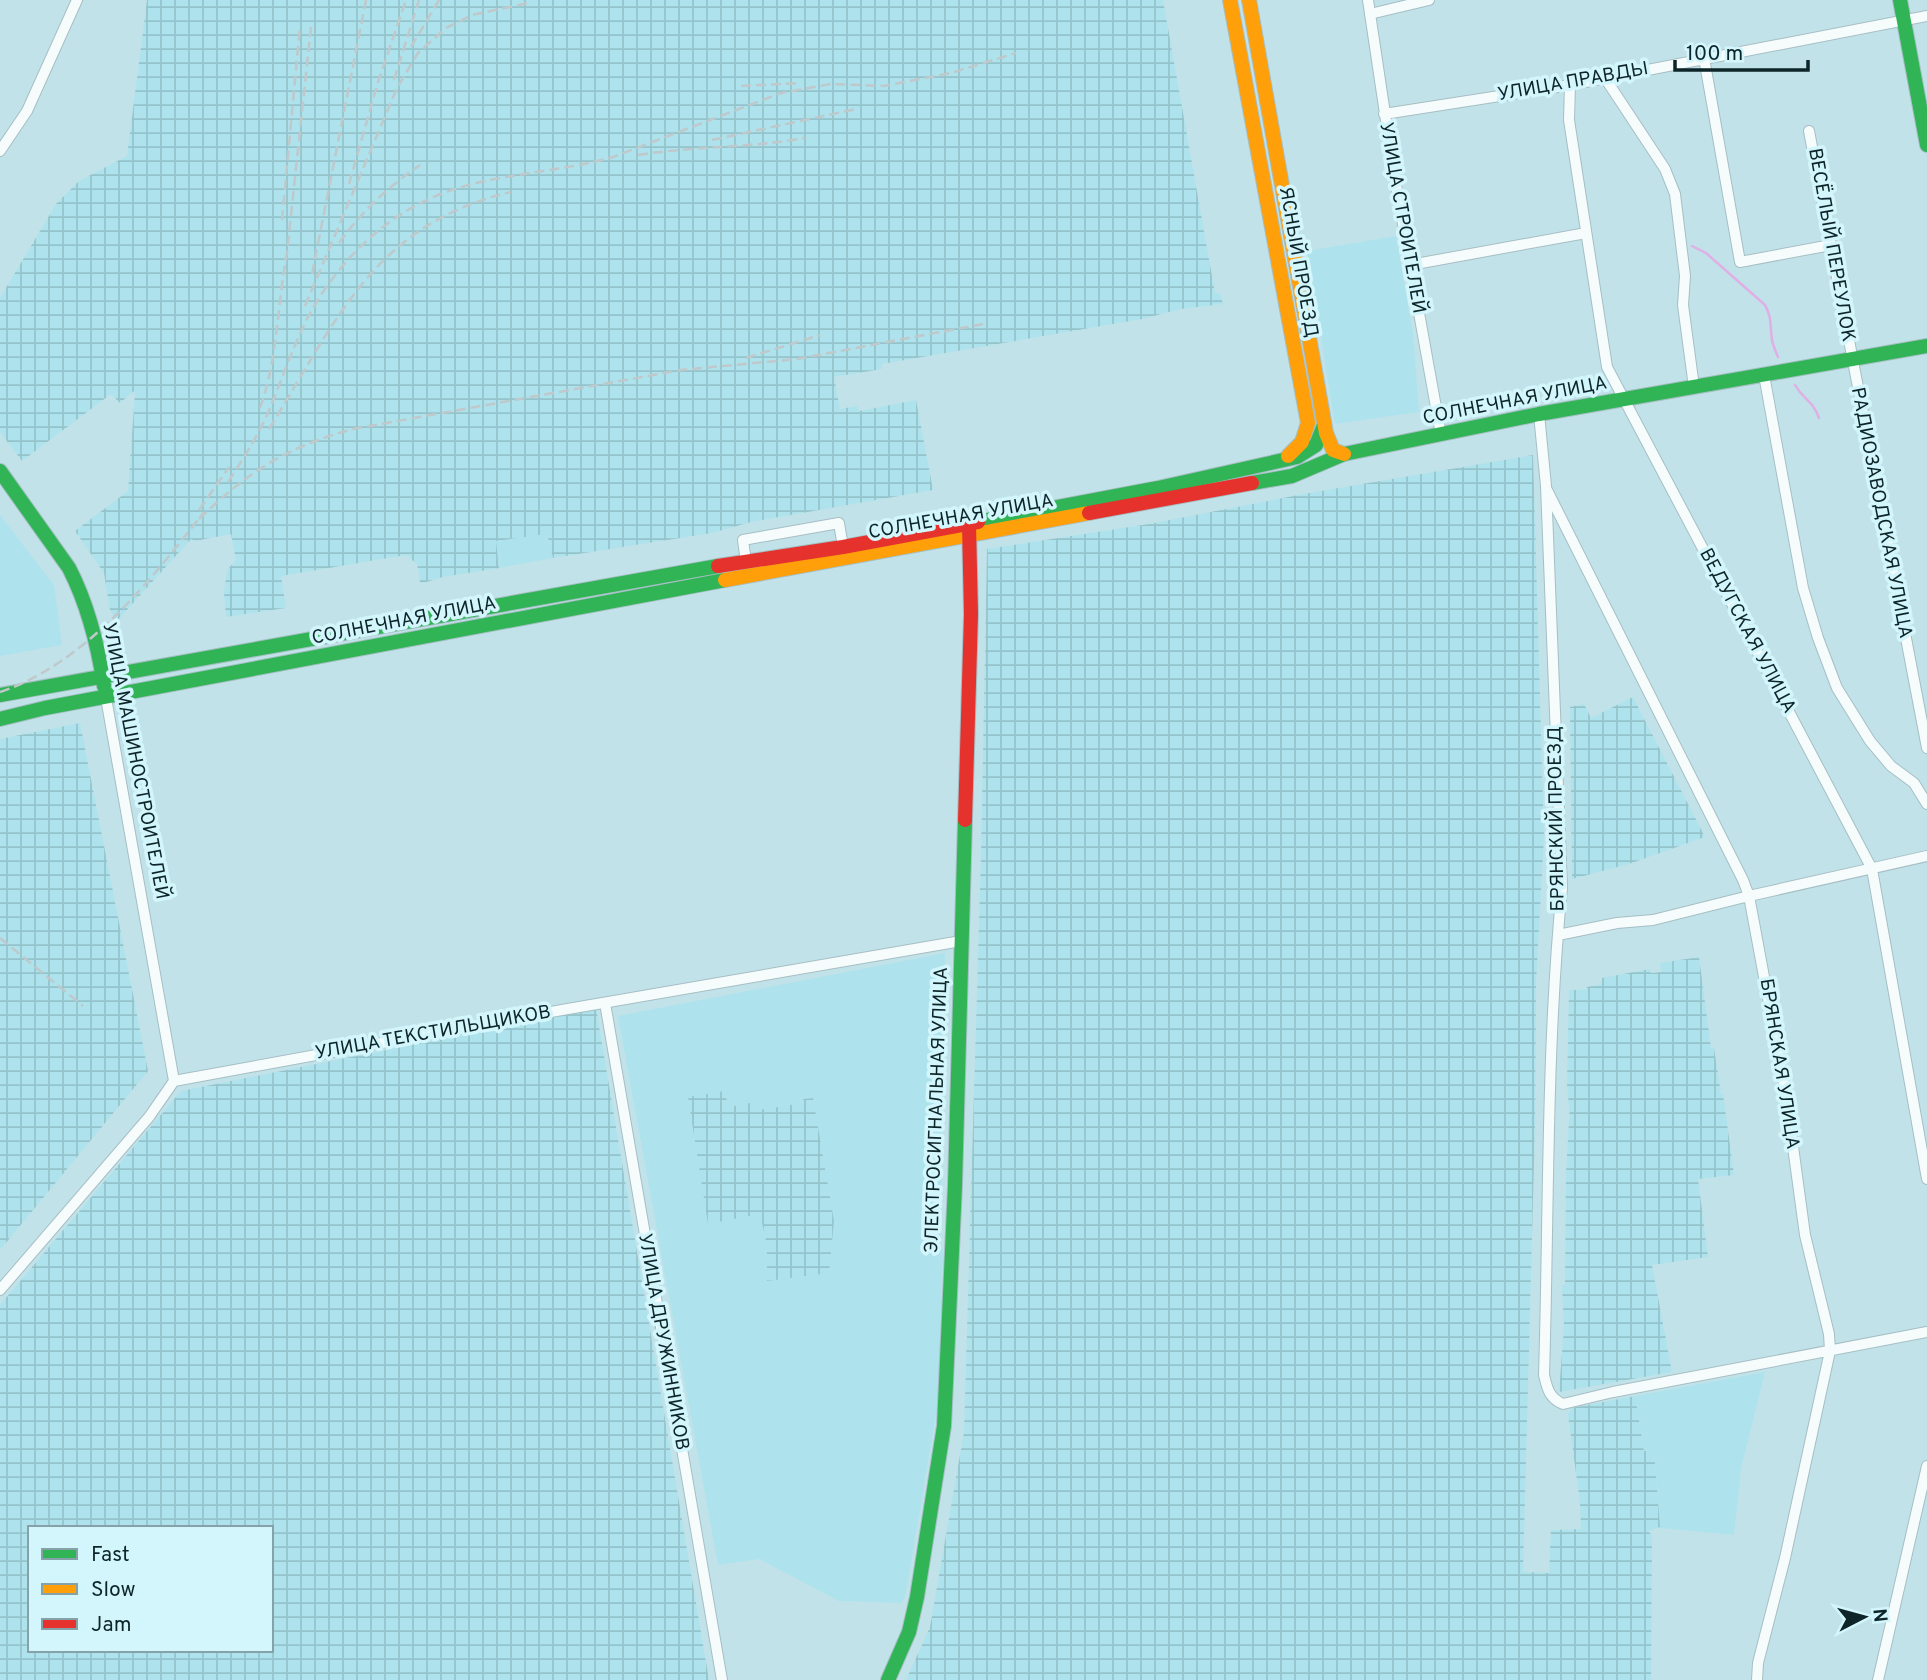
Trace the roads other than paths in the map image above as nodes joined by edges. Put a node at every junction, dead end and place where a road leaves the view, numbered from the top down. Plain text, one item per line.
1 (77, 0) edge
2 (1230, 0) edge
3 (1248, 0) edge
4 (1368, 0) edge
5 (1429, 0) edge
6 (1900, 0) edge
7 (1370, 13) junction
8 (1927, 16) edge
9 (1904, 20) junction
10 (1704, 58) junction
11 (1605, 78) junction
12 (1570, 85) junction
13 (1384, 114) junction
14 (1926, 129) edge
15 (1810, 131) dead end
16 (1927, 145) edge
17 (0, 151) edge
18 (1586, 233) junction
19 (1831, 244) junction
20 (1410, 265) junction
21 (1927, 346) edge
22 (1852, 359) junction
23 (1764, 375) junction
24 (1694, 387) junction
25 (1625, 399) junction
26 (1539, 414) junction
27 (1324, 425) junction
28 (1441, 435) junction
29 (1344, 454) junction
30 (1282, 460) junction
31 (0, 471) edge
32 (1546, 486) junction
33 (970, 529) junction
34 (843, 547) junction
35 (746, 562) junction
36 (103, 678) junction
37 (0, 695) edge
38 (106, 698) junction
39 (0, 719) edge
40 (1927, 748) edge
41 (1927, 804) edge
42 (1927, 856) edge
43 (1872, 869) junction
44 (1749, 896) junction
45 (1558, 935) junction
46 (961, 941) junction
47 (605, 1003) junction
48 (174, 1081) junction
49 (1927, 1179) edge
50 (0, 1290) edge
51 (1927, 1332) edge
52 (1830, 1351) junction
53 (1927, 1466) edge
54 (722, 1680) edge
55 (888, 1680) edge
56 (1757, 1680) edge
57 (1878, 1680) edge

1 - 17 street
2 - 30 main road, ЯСНЫЙ ПРОЕЗД
3 - 27 main road, ЯСНЫЙ ПРОЕЗД
4 - 7 street, УЛИЦА СТРОИТЕЛЕЙ
5 - 7 street
6 - 9 main road
7 - 13 street, УЛИЦА СТРОИТЕЛЕЙ
8 - 9 street, УЛИЦА ПРАВДЫ
9 - 10 street, УЛИЦА ПРАВДЫ
9 - 14 main road
10 - 11 street, УЛИЦА ПРАВДЫ
10 - 19 street
11 - 12 street, УЛИЦА ПРАВДЫ
11 - 24 street
12 - 13 street, УЛИЦА ПРАВДЫ
12 - 18 street, ВЕДУГСКАЯ УЛИЦА
13 - 20 street, УЛИЦА СТРОИТЕЛЕЙ
14 - 16 main road
15 - 19 street, ВЕСЁЛЫЙ ПЕРЕУЛОК
18 - 20 street
18 - 25 street, ВЕДУГСКАЯ УЛИЦА
19 - 22 street, ВЕСЁЛЫЙ ПЕРЕУЛОК
20 - 28 street, УЛИЦА СТРОИТЕЛЕЙ
21 - 22 main road, СОЛНЕЧНАЯ УЛИЦА
22 - 23 main road, СОЛНЕЧНАЯ УЛИЦА
22 - 40 street, РАДИОЗАВОДСКАЯ УЛИЦА
23 - 24 main road, СОЛНЕЧНАЯ УЛИЦА
23 - 41 street
24 - 25 main road, СОЛНЕЧНАЯ УЛИЦА
25 - 26 main road, СОЛНЕЧНАЯ УЛИЦА
25 - 43 street, ВЕДУГСКАЯ УЛИЦА
26 - 28 main road, СОЛНЕЧНАЯ УЛИЦА
26 - 32 street, БРЯНСКИЙ ПРОЕЗД
27 - 29 main road, ЯСНЫЙ ПРОЕЗД
27 - 30 main road
28 - 29 main road, СОЛНЕЧНАЯ УЛИЦА
29 - 33 main road, СОЛНЕЧНАЯ УЛИЦА
30 - 33 main road, СОЛНЕЧНАЯ УЛИЦА
31 - 36 main road, УЛИЦА МАШИНОСТРОИТЕЛЕЙ
32 - 44 street, БРЯНСКАЯ УЛИЦА
32 - 45 street, БРЯНСКИЙ ПРОЕЗД
33 - 34 main road, СОЛНЕЧНАЯ УЛИЦА
33 - 38 main road, СОЛНЕЧНАЯ УЛИЦА
33 - 46 main road, ЭЛЕКТРОСИГНАЛЬНАЯ УЛИЦА
34 - 35 main road, СОЛНЕЧНАЯ УЛИЦА
34 - 35 street
35 - 36 main road, СОЛНЕЧНАЯ УЛИЦА
36 - 37 main road, СОЛНЕЧНАЯ УЛИЦА
36 - 38 main road, УЛИЦА МАШИНОСТРОИТЕЛЕЙ
38 - 39 main road, СОЛНЕЧНАЯ УЛИЦА
38 - 48 street, УЛИЦА МАШИНОСТРОИТЕЛЕЙ
42 - 43 street
43 - 44 street
43 - 49 street, ВЕДУГСКАЯ УЛИЦА
44 - 45 street
44 - 52 street, БРЯНСКАЯ УЛИЦА
45 - 52 street, БРЯНСКИЙ ПРОЕЗД
46 - 47 street, УЛИЦА ТЕКСТИЛЬЩИКОВ
46 - 55 main road, ЭЛЕКТРОСИГНАЛЬНАЯ УЛИЦА
47 - 48 street, УЛИЦА ТЕКСТИЛЬЩИКОВ
47 - 54 street, УЛИЦА ДРУЖИННИКОВ
48 - 50 street
51 - 52 street
52 - 56 street, БРЯНСКАЯ УЛИЦА
53 - 57 street

